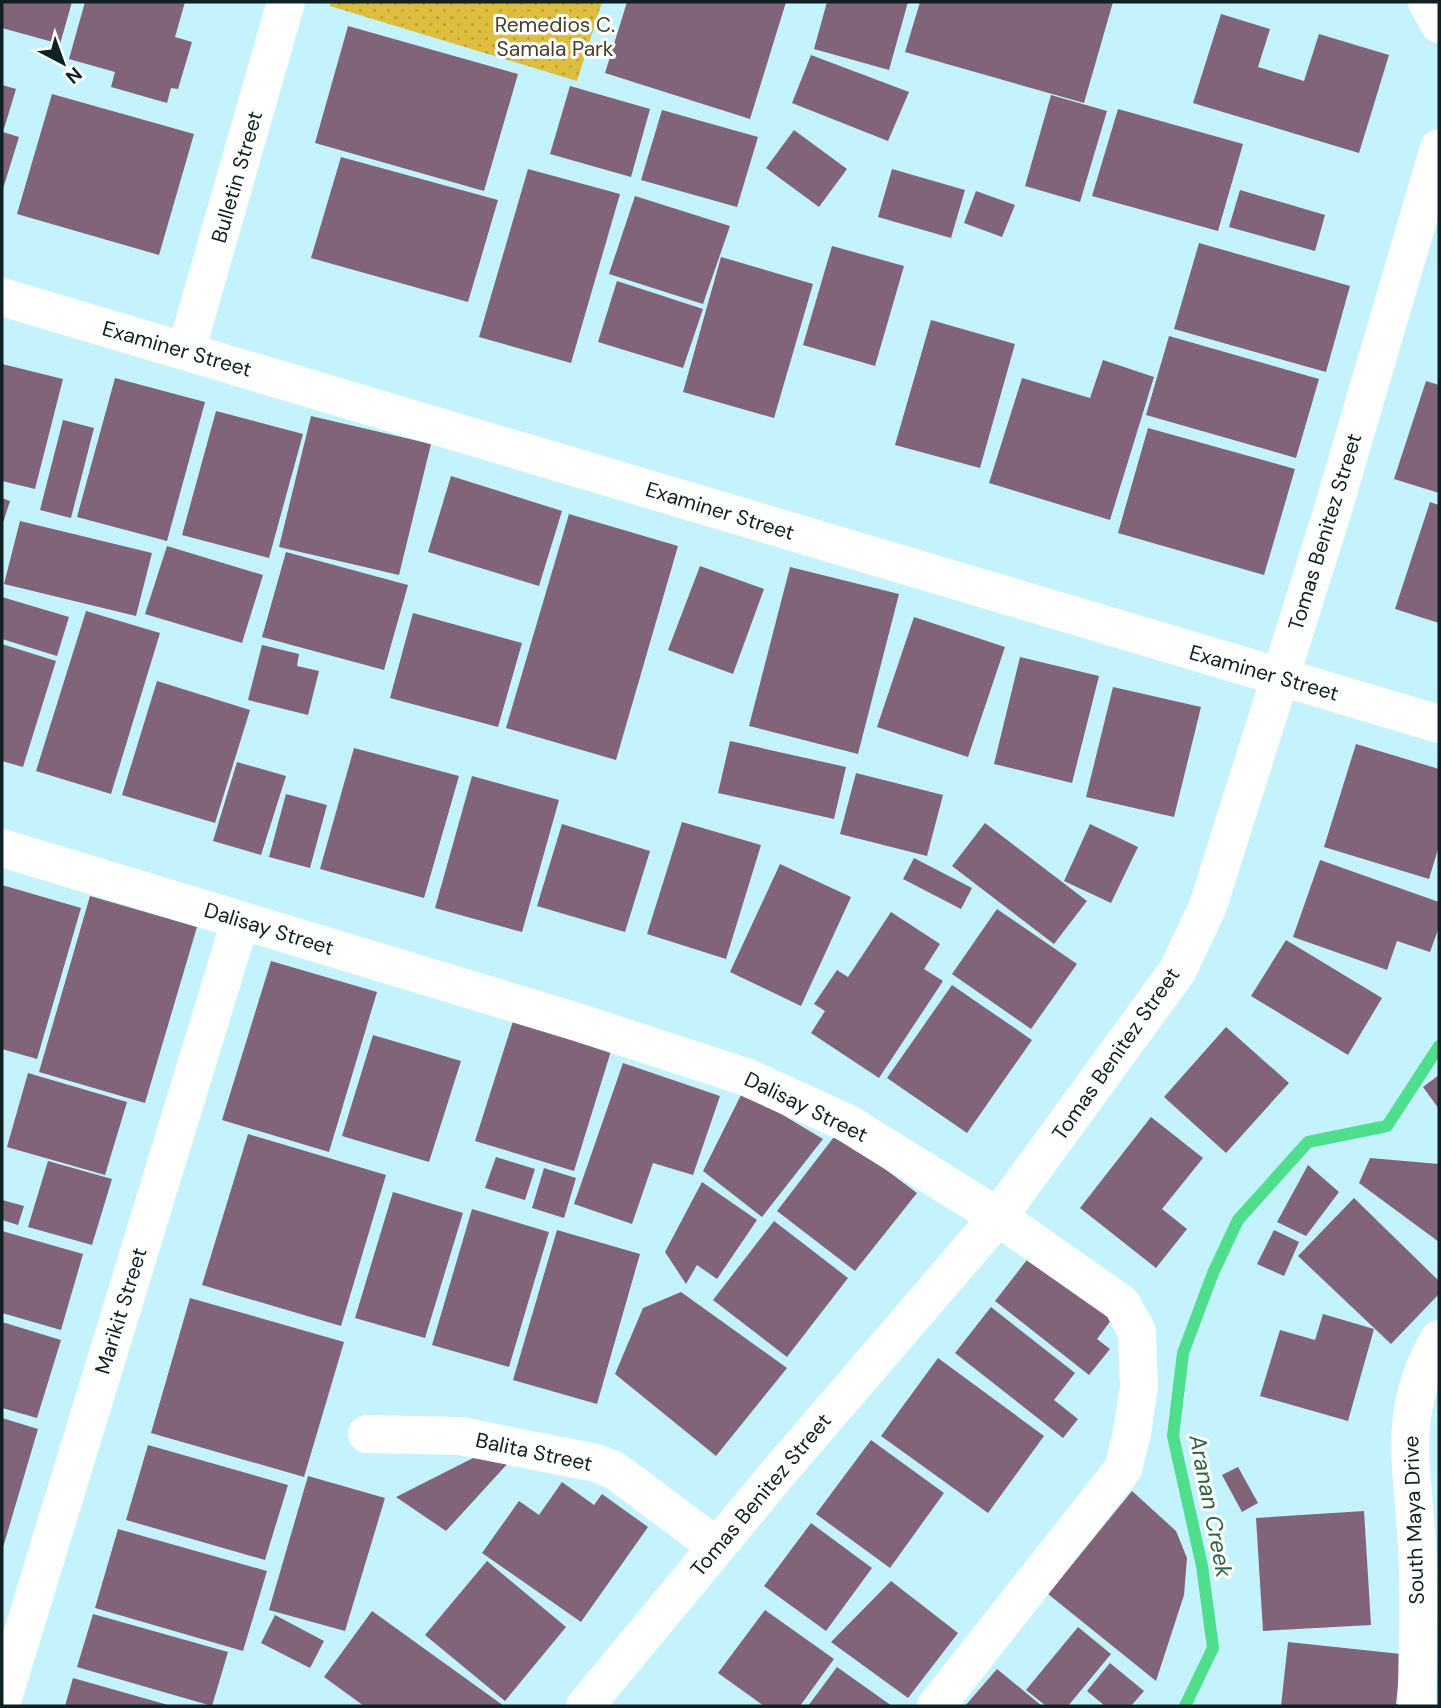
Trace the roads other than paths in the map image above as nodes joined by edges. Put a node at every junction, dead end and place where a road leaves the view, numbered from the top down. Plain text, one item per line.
1 (286, 2) edge
2 (1427, 2) edge
3 (1439, 24) edge
4 (1439, 148) edge
5 (2, 297) edge
6 (186, 351) junction
7 (1280, 678) junction
8 (1439, 724) edge
9 (2, 848) edge
10 (240, 922) junction
11 (998, 1217) junction
12 (1439, 1339) edge
13 (367, 1434) dead end
14 (716, 1546) junction
15 (2, 1701) edge
16 (585, 1706) edge
17 (936, 1706) edge
18 (1417, 1706) edge

1 - 6 street, Bulletin Street
2 - 3 street
4 - 7 street, Tomas Benitez Street
5 - 6 street, Examiner Street
6 - 7 street, Examiner Street
7 - 8 street, Examiner Street
7 - 11 street, Tomas Benitez Street
9 - 10 street, Dalisay Street
10 - 11 street, Dalisay Street
10 - 15 street, Marikit Street
11 - 14 street, Tomas Benitez Street
11 - 17 street, Dalisay Street
12 - 18 street, South Maya Drive
13 - 14 street, Balita Street
14 - 16 street, Tomas Benitez Street

